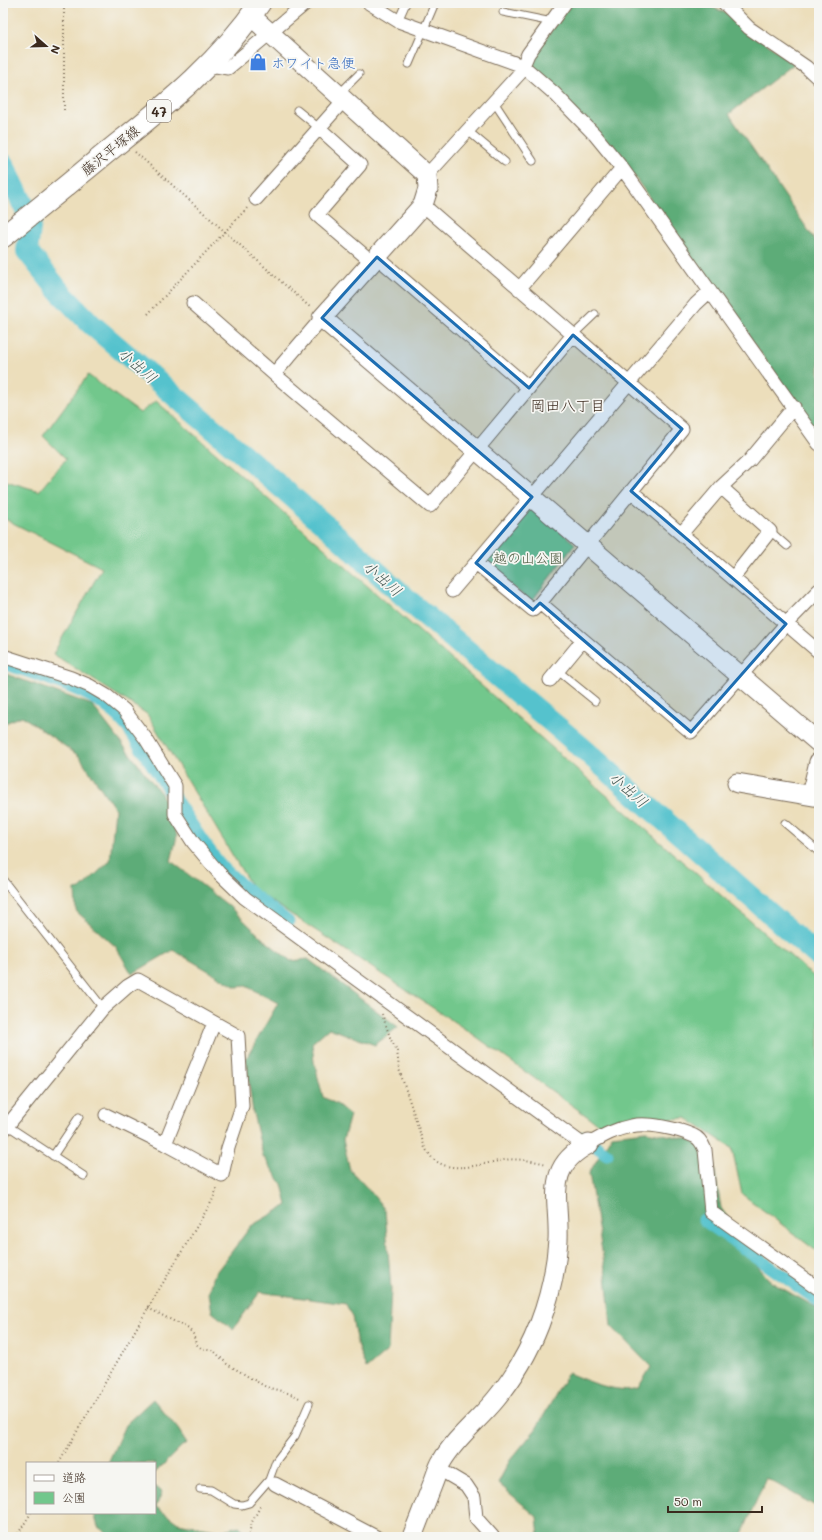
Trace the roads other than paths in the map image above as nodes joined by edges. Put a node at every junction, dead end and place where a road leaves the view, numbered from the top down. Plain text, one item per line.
1 (306, 3) edge
2 (369, 3) edge
3 (406, 3) edge
4 (435, 3) edge
5 (565, 3) edge
6 (724, 3) edge
7 (255, 9) edge
8 (504, 12) dead end
9 (398, 21) junction
10 (552, 22) junction
11 (424, 31) junction
12 (271, 33) junction
13 (409, 64) dead end
14 (210, 65) junction
15 (523, 66) junction
16 (359, 74) dead end
17 (819, 79) edge
18 (341, 97) junction
19 (494, 102) junction
20 (297, 110) dead end
21 (318, 128) junction
22 (468, 131) junction
23 (533, 161) dead end
24 (505, 162) dead end
25 (622, 168) junction
26 (427, 176) junction
27 (256, 199) road end
28 (423, 205) junction
29 (3, 238) edge
30 (374, 259) junction
31 (519, 288) junction
32 (710, 291) junction
33 (193, 302) dead end
34 (596, 314) dead end
35 (322, 318) junction
36 (573, 335) junction
37 (274, 374) junction
38 (629, 383) junction
39 (529, 388) junction
40 (794, 407) junction
41 (819, 444) edge
42 (476, 450) junction
43 (721, 487) junction
44 (631, 491) junction
45 (532, 497) junction
46 (770, 531) junction
47 (681, 534) junction
48 (587, 544) junction
49 (788, 546) dead end
50 (476, 563) junction
51 (733, 578) junction
52 (819, 590) edge
53 (452, 591) dead end
54 (540, 603) junction
55 (786, 624) junction
56 (583, 640) junction
57 (819, 652) edge
58 (3, 656) edge
59 (554, 676) joint
60 (741, 676) junction
61 (595, 701) dead end
62 (819, 742) edge
63 (819, 762) edge
64 (737, 783) dead end
65 (815, 796) edge
66 (785, 823) dead end
67 (819, 852) edge
68 (3, 880) edge
69 (103, 1008) junction
70 (214, 1023) junction
71 (106, 1115) dead end
72 (79, 1117) dead end
73 (5, 1128) edge
74 (165, 1144) junction
75 (590, 1144) junction
76 (53, 1156) junction
77 (84, 1176) dead end
78 (819, 1289) edge
79 (309, 1404) road end
80 (439, 1469) junction
81 (272, 1482) junction
82 (200, 1489) dead end
83 (376, 1537) edge
84 (412, 1537) edge
85 (493, 1537) edge

1 - 12 street
2 - 9 street
3 - 9 lane
4 - 11 lane
5 - 10 street
6 - 17 street
7 - 12 street
7 - 14 main road, 藤沢平塚線 / 47
8 - 10 lane
9 - 11 street
10 - 15 street
11 - 13 lane
11 - 15 street
12 - 14 street
12 - 18 street
14 - 29 main road, 藤沢平塚線 / 47
15 - 19 street
15 - 25 street
16 - 18 lane
18 - 21 street
18 - 26 street
19 - 22 street
19 - 23 lane
20 - 21 lane
21 - 27 street
21 - 30 street
22 - 24 lane
22 - 26 street
25 - 31 street
25 - 32 street
26 - 28 street
28 - 30 street
28 - 31 street
30 - 35 street
30 - 39 street
31 - 36 street
32 - 38 street
32 - 40 street
33 - 37 street
34 - 36 lane
35 - 37 street
35 - 42 street
36 - 38 street
36 - 39 street
37 - 42 street
38 - 44 street
38 - 45 street
39 - 42 street
40 - 41 street
40 - 43 street
42 - 45 street
43 - 46 street
43 - 47 street
44 - 47 street
44 - 48 street
45 - 48 street
45 - 50 street
46 - 49 lane
46 - 51 street
47 - 51 street
48 - 54 street
48 - 60 street
50 - 53 street
50 - 54 street
51 - 55 street
52 - 55 street
54 - 56 street
55 - 57 street
55 - 60 street
56 - 59 street
56 - 60 street
58 - 75 street
59 - 61 lane
60 - 62 street
63 - 65 street
64 - 65 street
66 - 67 lane
68 - 69 lane
69 - 70 street
69 - 73 street
70 - 74 street
70 - 74 street
71 - 74 street
72 - 76 lane
73 - 76 lane
75 - 78 street
75 - 80 street
76 - 77 lane
79 - 81 lane
80 - 84 street
80 - 85 street
81 - 82 lane
81 - 83 street

